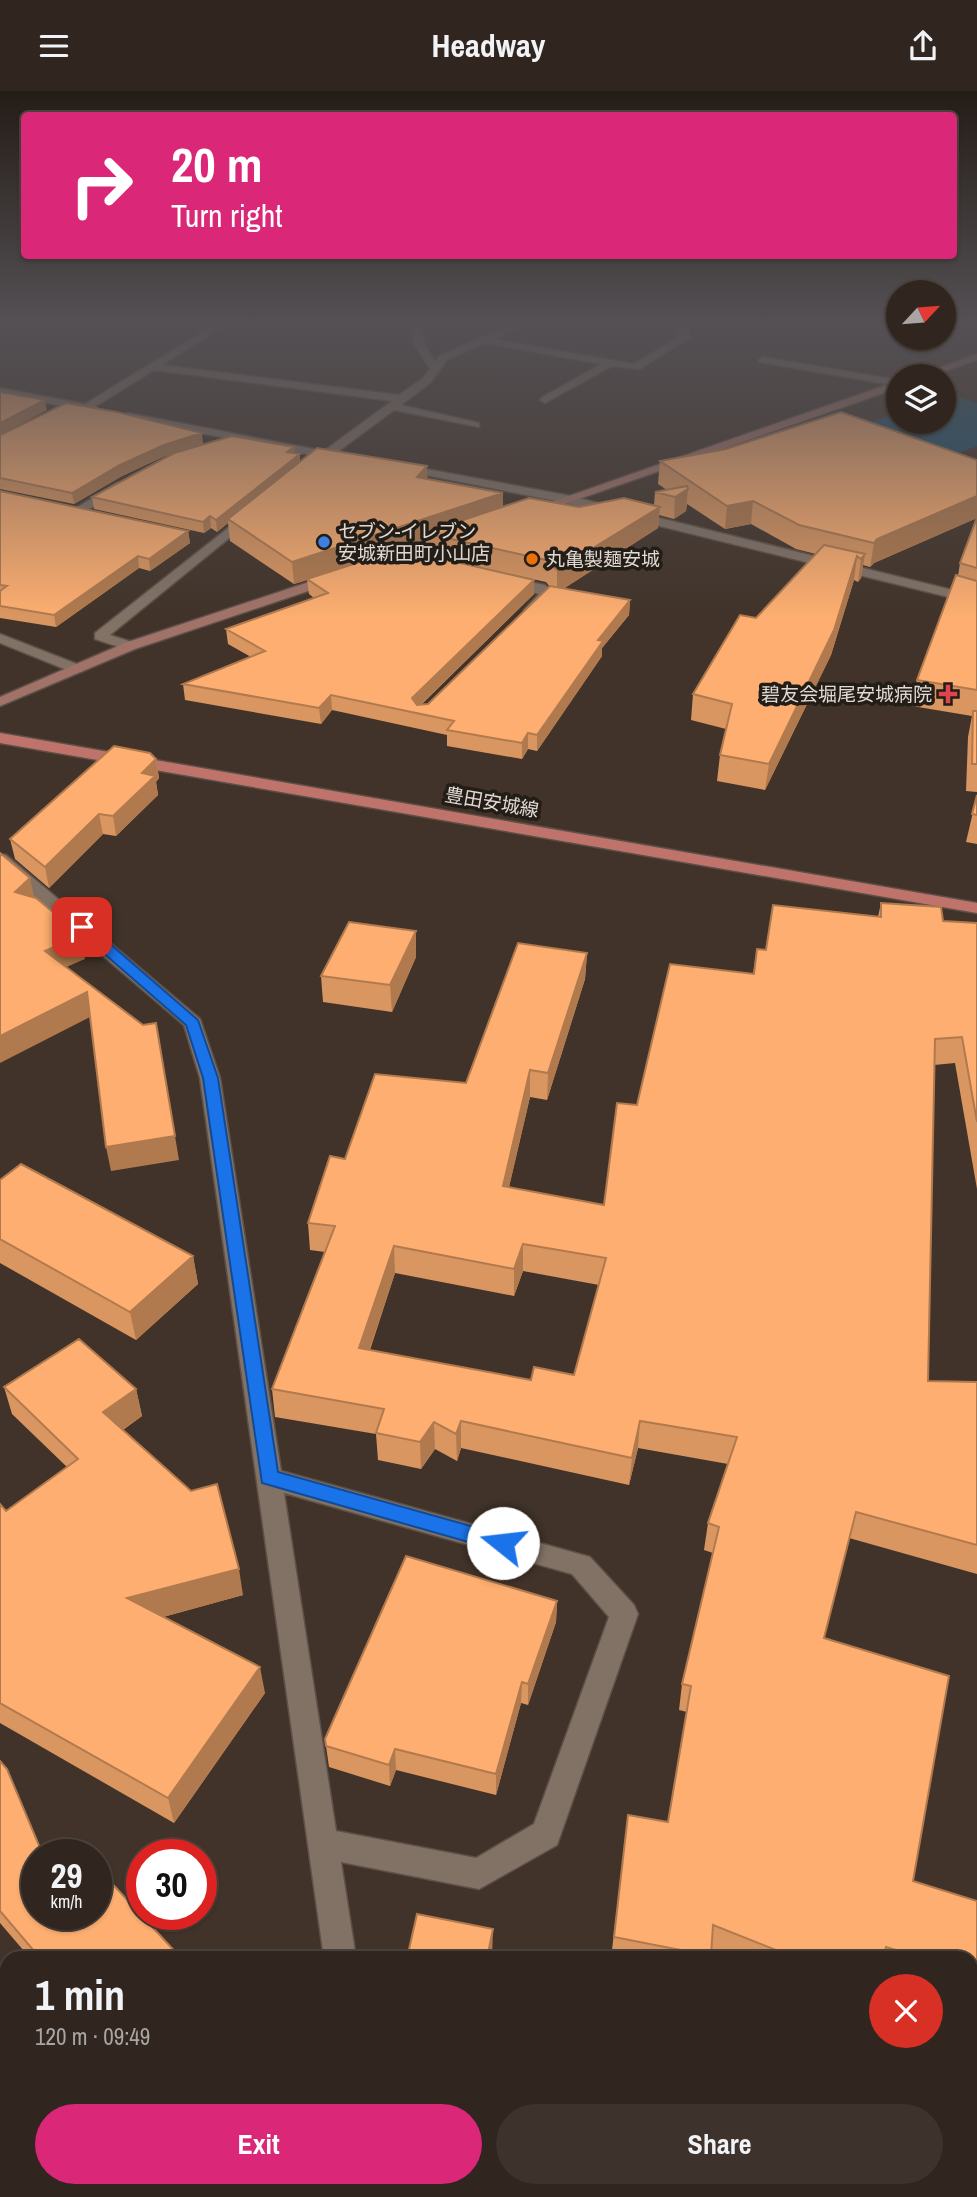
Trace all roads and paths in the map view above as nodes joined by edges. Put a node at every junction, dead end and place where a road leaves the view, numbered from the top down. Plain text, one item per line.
1 (155, 421) edge
2 (371, 421) edge
3 (462, 421) edge
4 (790, 421) edge
5 (475, 425) dead end
6 (243, 438) junction
7 (209, 447) edge
8 (325, 454) junction
9 (352, 459) edge
10 (391, 466) edge
11 (304, 472) edge
12 (127, 481) edge
13 (566, 499) junction
14 (260, 507) edge
15 (77, 511) edge
16 (519, 516) edge
17 (460, 536) edge
18 (400, 556) junction
19 (425, 562) edge
20 (374, 565) edge
21 (348, 573) edge
22 (489, 577) edge
23 (977, 600) edge
24 (519, 621) edge
25 (0, 638) edge
26 (130, 646) junction
27 (77, 669) junction
28 (0, 702) edge
29 (0, 738) edge
30 (0, 859) edge
31 (977, 908) edge
32 (269, 1478) junction
33 (323, 1843) junction
34 (339, 1951) edge

1 - 6 street
2 - 8 street
3 - 5 street
4 - 13 street
6 - 7 street
6 - 8 street
8 - 9 street
8 - 11 street
10 - 13 street
12 - 15 street
13 - 16 street
13 - 23 street
14 - 26 street
17 - 18 street
18 - 19 street
18 - 20 street
21 - 26 street
22 - 24 street
25 - 27 street
26 - 27 street
27 - 28 street
29 - 31 main road, 豊田安城線
30 - 32 street
32 - 33 street
32 - 33 street
33 - 34 street

